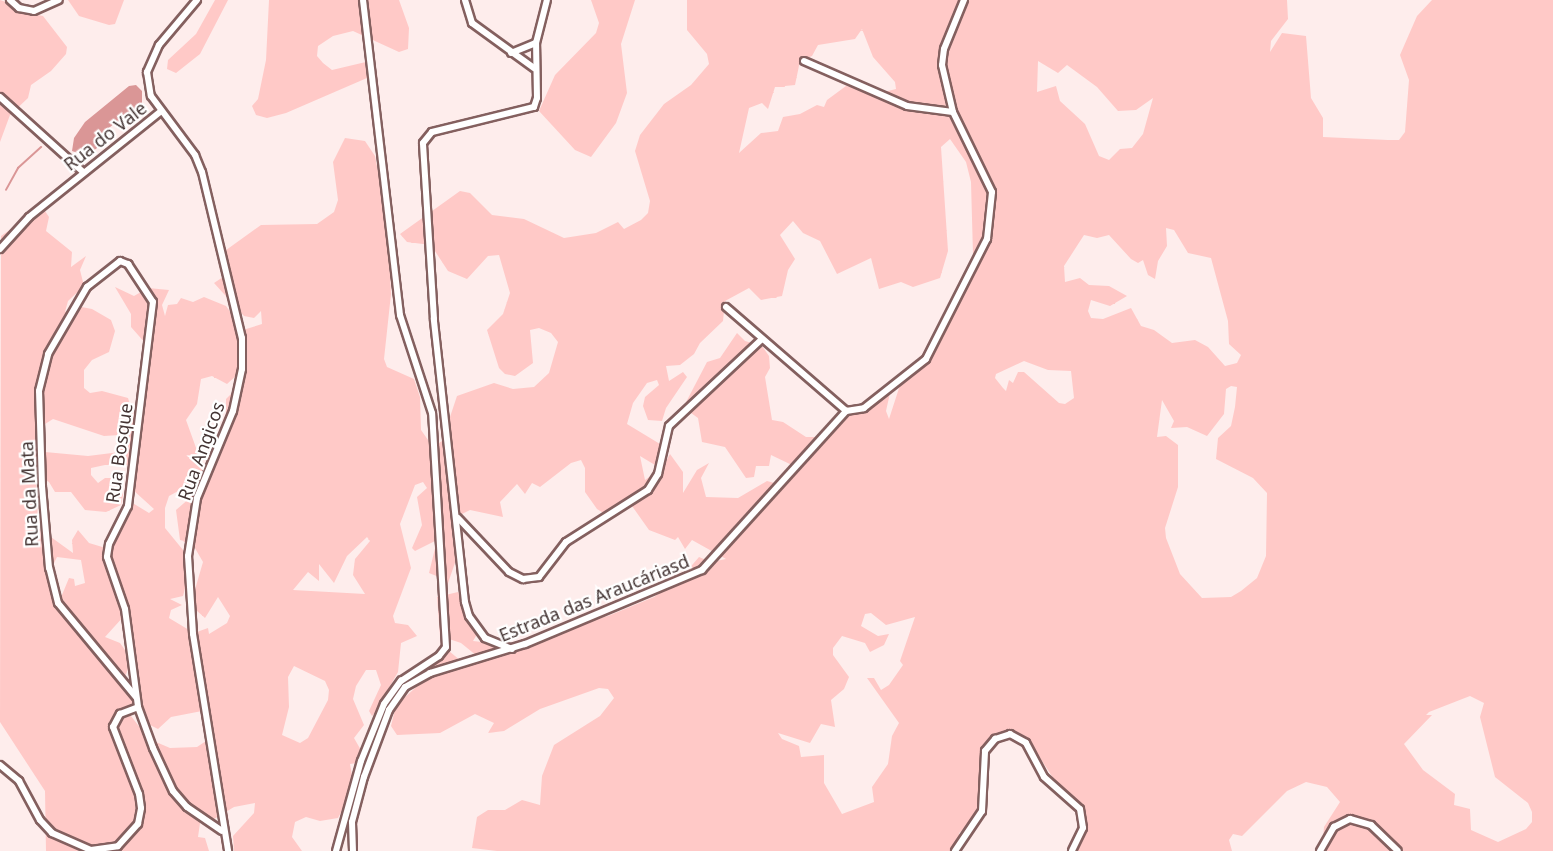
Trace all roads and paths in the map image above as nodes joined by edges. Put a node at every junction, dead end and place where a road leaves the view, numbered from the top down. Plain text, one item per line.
1 (10, 0) edge
2 (59, 0) edge
3 (196, 0) edge
4 (363, 0) edge
5 (465, 0) edge
6 (547, 0) edge
7 (964, 0) edge
8 (536, 43) junction
9 (511, 53) junction
10 (804, 61) dead end
11 (534, 68) junction
12 (1, 100) edge
13 (160, 112) junction
14 (953, 112) junction
15 (83, 172) junction
16 (0, 249) edge
17 (98, 276) joint
18 (726, 307) dead end
19 (761, 340) junction
20 (846, 411) junction
21 (458, 518) junction
22 (512, 649) junction
23 (136, 697) junction
24 (138, 707) junction
25 (0, 765) edge
26 (222, 831) junction
27 (228, 851) edge
28 (336, 851) edge
29 (353, 851) edge
30 (955, 851) edge
31 (1072, 851) edge
32 (1320, 851) edge
33 (1398, 851) edge

1 - 2 street
3 - 13 street, Rua do Vale
4 - 28 street
5 - 9 street
6 - 8 street
7 - 14 street
8 - 9 street
8 - 11 street
9 - 11 street
10 - 14 street
11 - 21 street
12 - 15 street
13 - 15 street, Rua do Vale
13 - 26 street, Rua Angicos
14 - 20 street
15 - 16 street, Rua do Vale
17 - 23 street, Rua da Mata
17 - 23 street, Rua Bosque
18 - 19 street
19 - 20 street
19 - 21 street
20 - 22 street, Estrada das Araucáriasd
21 - 22 street
22 - 29 street, Estrada das Araucáriasd
23 - 24 street, Rua Bosque
24 - 25 street
24 - 26 street, Rua Bosque
26 - 27 street, Rua Angicos
30 - 31 street
32 - 33 street

